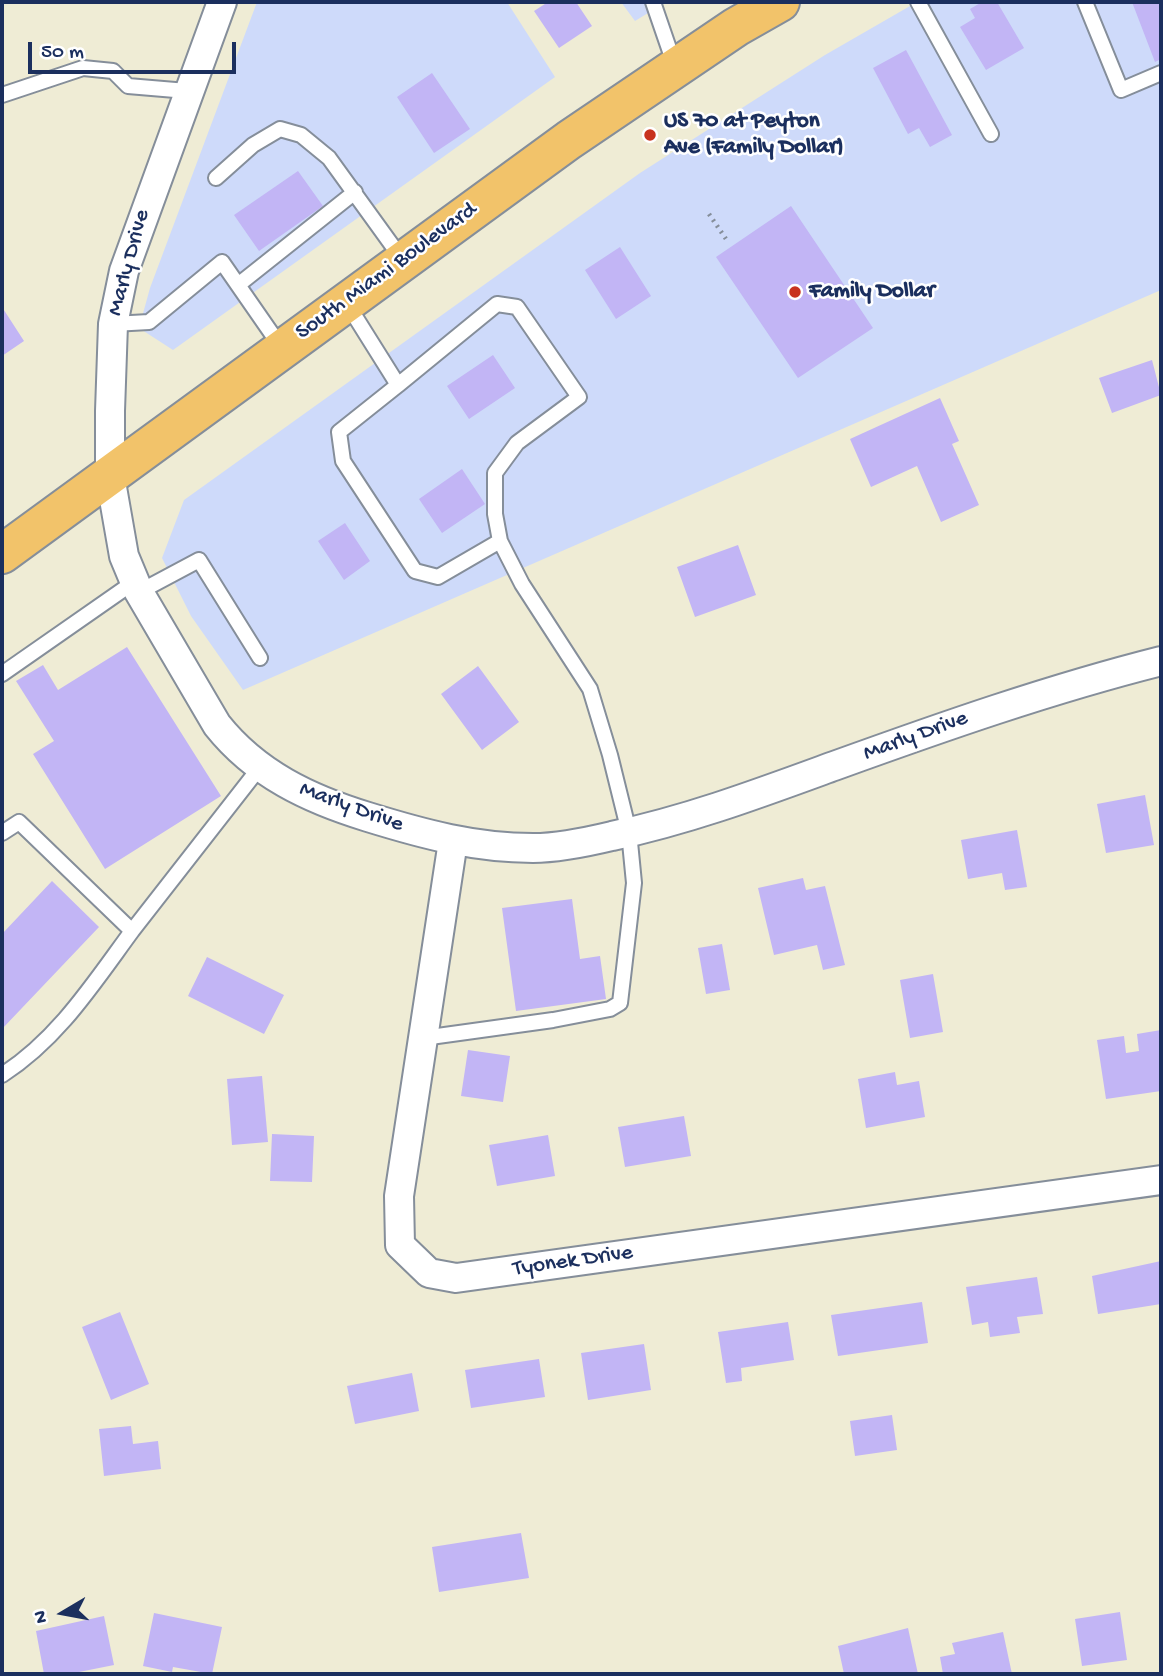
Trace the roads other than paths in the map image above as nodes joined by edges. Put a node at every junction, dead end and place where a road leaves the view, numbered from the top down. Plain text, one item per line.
1 (222, 2) edge
2 (653, 2) edge
3 (780, 2) edge
4 (918, 2) edge
5 (1085, 2) edge
6 (676, 67) junction
7 (1161, 73) edge
8 (187, 91) junction
9 (2, 95) edge
10 (991, 134) dead end
11 (216, 178) dead end
12 (355, 192) junction
13 (403, 260) junction
14 (238, 285) junction
15 (346, 301) junction
16 (113, 324) junction
17 (282, 348) junction
18 (398, 385) junction
19 (110, 476) junction
20 (500, 541) junction
21 (2, 554) edge
22 (137, 587) junction
23 (260, 658) dead end
24 (1161, 661) edge
25 (2, 674) edge
26 (260, 767) junction
27 (629, 832) junction
28 (2, 833) edge
29 (453, 841) junction
30 (132, 931) junction
31 (423, 1038) junction
32 (2, 1074) edge
33 (1161, 1180) edge

1 - 8 street, Marly Drive
2 - 6 lane
3 - 6 highway, South Miami Boulevard
4 - 10 lane
5 - 7 lane
6 - 13 highway, South Miami Boulevard
8 - 9 lane
8 - 16 street, Marly Drive
11 - 12 lane
12 - 13 lane
12 - 14 lane
13 - 15 highway, South Miami Boulevard
14 - 16 lane
14 - 17 lane
15 - 17 highway, South Miami Boulevard
15 - 18 lane
16 - 19 street, Marly Drive
17 - 19 highway, South Miami Boulevard
18 - 20 lane
18 - 20 lane
19 - 21 highway, South Miami Boulevard
19 - 22 street, Marly Drive
20 - 27 lane
22 - 23 lane
22 - 25 lane
22 - 26 street, Marly Drive
24 - 27 street, Marly Drive
26 - 29 street, Marly Drive
26 - 30 lane
27 - 29 street, Marly Drive
27 - 31 lane
28 - 30 lane
29 - 31 street, Tyonek Drive
30 - 32 lane
31 - 33 street, Tyonek Drive

